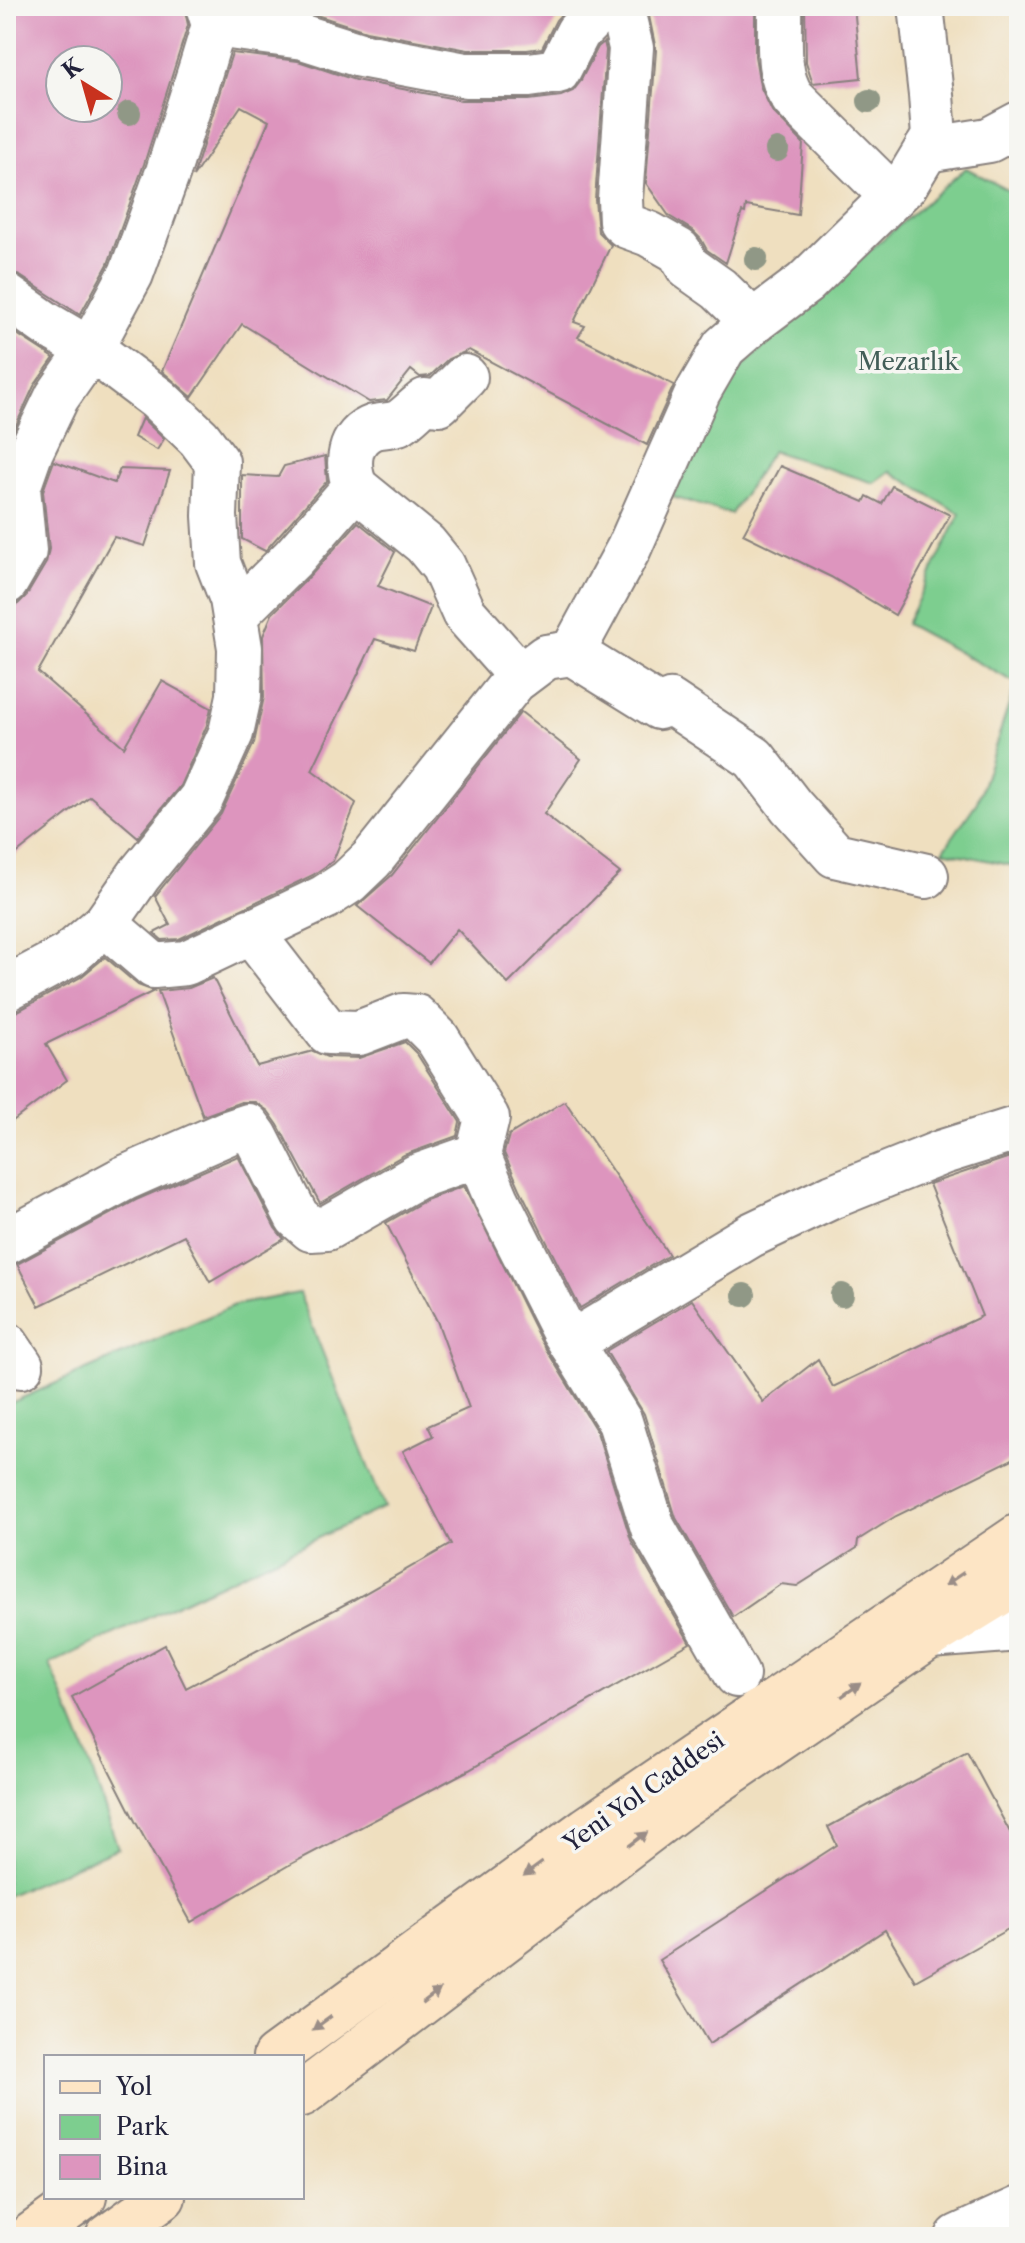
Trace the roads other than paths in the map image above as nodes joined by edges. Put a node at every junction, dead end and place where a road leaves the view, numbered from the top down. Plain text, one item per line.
1 (604, 6) edge
2 (621, 6) edge
3 (780, 6) edge
4 (921, 6) edge
5 (211, 15) edge
6 (1019, 124) edge
7 (926, 150) junction
8 (893, 197) junction
9 (6, 296) edge
10 (753, 322) junction
11 (90, 350) junction
12 (465, 377) dead end
13 (355, 487) junction
14 (6, 582) edge
15 (235, 615) junction
16 (572, 653) junction
17 (520, 676) junction
18 (926, 876) dead end
19 (105, 924) junction
20 (250, 931) junction
21 (6, 989) edge
22 (1019, 1128) edge
23 (478, 1155) junction
24 (6, 1242) edge
25 (571, 1343) junction
26 (1019, 1536) edge
27 (1019, 1581) edge
28 (1019, 1629) edge
29 (930, 1636) junction
30 (737, 1675) dead end
31 (278, 2055) edge
32 (304, 2092) edge
33 (81, 2199) edge
34 (160, 2199) edge
35 (1002, 2221) edge
36 (29, 2237) edge
37 (108, 2237) edge
38 (958, 2237) edge

1 - 5 street
2 - 10 street
3 - 8 street
4 - 7 street
5 - 11 street
6 - 7 street
7 - 8 street
8 - 10 street
9 - 11 street
10 - 16 street
11 - 14 street
11 - 15 street
12 - 13 street
13 - 15 street
13 - 17 street
15 - 19 street
16 - 17 street
16 - 18 street
17 - 20 street
19 - 20 street
19 - 21 street
20 - 23 street
22 - 25 street
23 - 24 street
23 - 25 street
25 - 30 street
26 -> 31 main road, Yeni Yol Caddesi
27 - 29 main road, Yeni Yol Caddesi
28 - 29 street
32 -> 29 main road, Yeni Yol Caddesi
33 - 36 main road
34 - 37 main road
35 - 38 street

